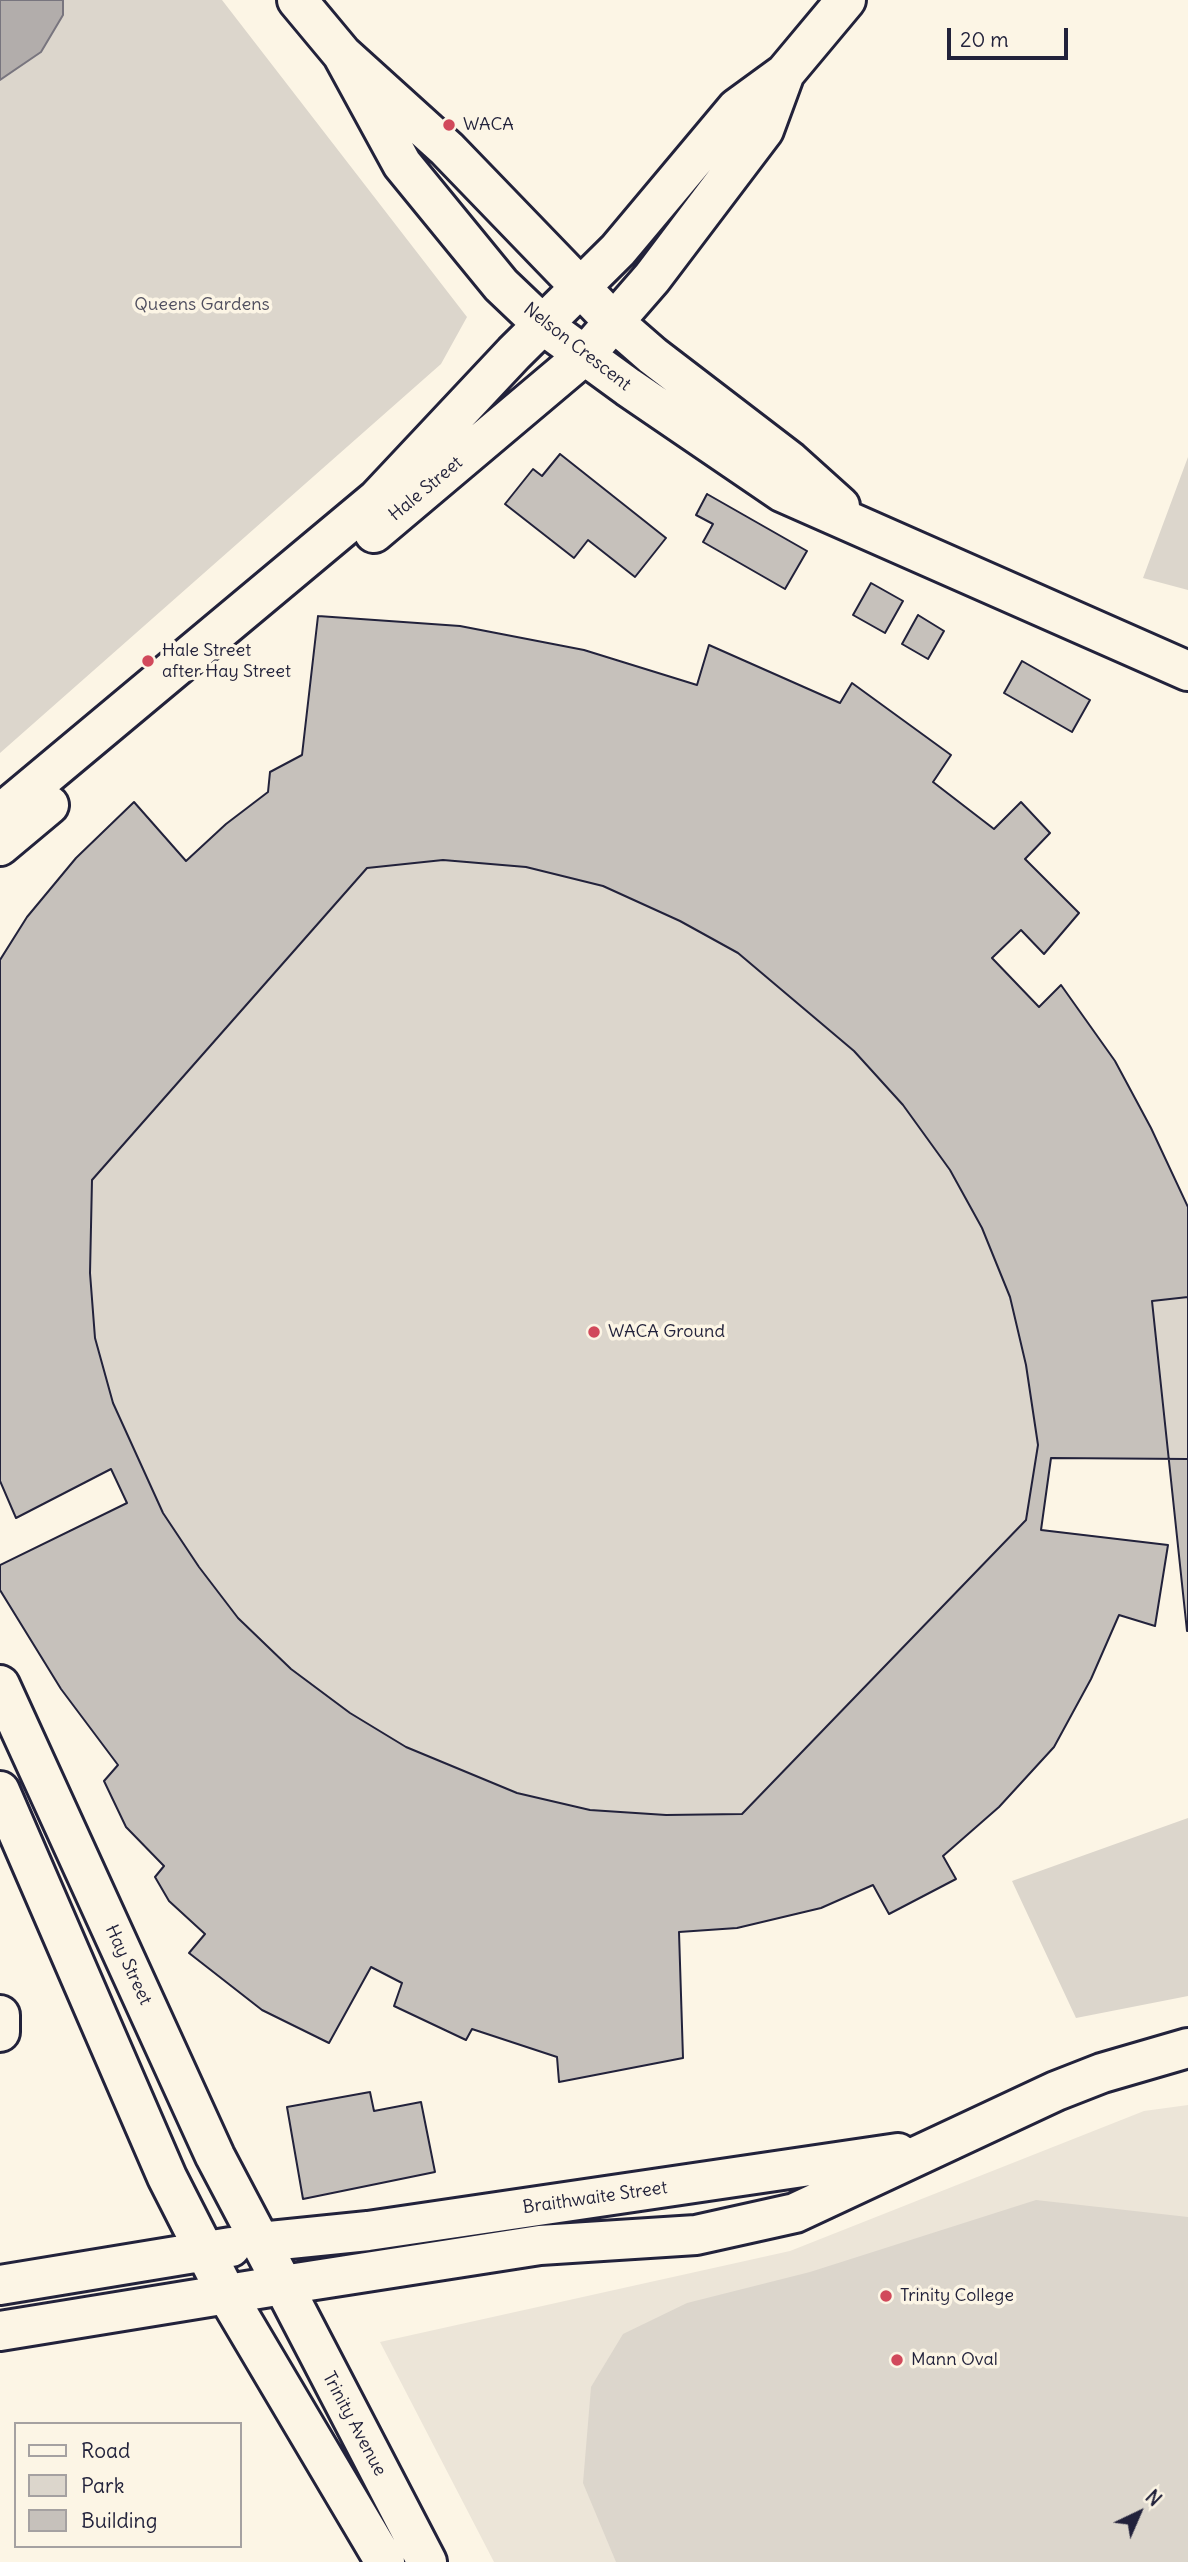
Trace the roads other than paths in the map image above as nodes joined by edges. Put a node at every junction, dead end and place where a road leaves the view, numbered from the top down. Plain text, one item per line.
1 (297, 0) edge
2 (846, 0) edge
3 (342, 54) junction
4 (785, 73) junction
5 (582, 290) junction
6 (614, 322) junction
7 (543, 325) junction
8 (585, 355) junction
9 (862, 526) junction
10 (1187, 670) edge
11 (0, 814) edge
12 (0, 846) edge
13 (0, 1685) edge
14 (0, 1791) edge
15 (0, 2015) edge
16 (0, 2032) edge
17 (1188, 2048) edge
18 (928, 2149) junction
19 (260, 2242) junction
20 (206, 2251) junction
21 (0, 2285) edge
22 (283, 2286) junction
23 (227, 2295) junction
24 (0, 2331) edge
25 (385, 2562) edge
26 (427, 2562) edge

1 - 3 street, Nelson Crescent
2 - 4 street, Hale Street
3 - 5 street, Nelson Crescent
3 - 7 street, Nelson Crescent
4 - 5 street, Hale Street
4 - 6 street, Hale Street
5 - 6 street, Nelson Crescent
5 - 7 street, Hale Street
6 - 8 street, Hale Street
6 - 9 street, Nelson Crescent
7 - 8 street, Nelson Crescent
7 - 11 street, Hale Street
8 - 9 street, Nelson Crescent
8 - 12 street, Hale Street
9 - 10 street, Nelson Crescent
13 - 19 street, Hay Street
14 - 20 street
15 - 16 street
17 - 18 street, Braithwaite Street
18 - 19 street, Braithwaite Street
18 - 22 street, Braithwaite Street
19 - 20 street
19 - 22 street, Hay Street
20 - 21 street
20 - 23 street
22 - 23 street
22 - 26 street, Trinity Avenue
23 - 24 street
23 - 25 street

